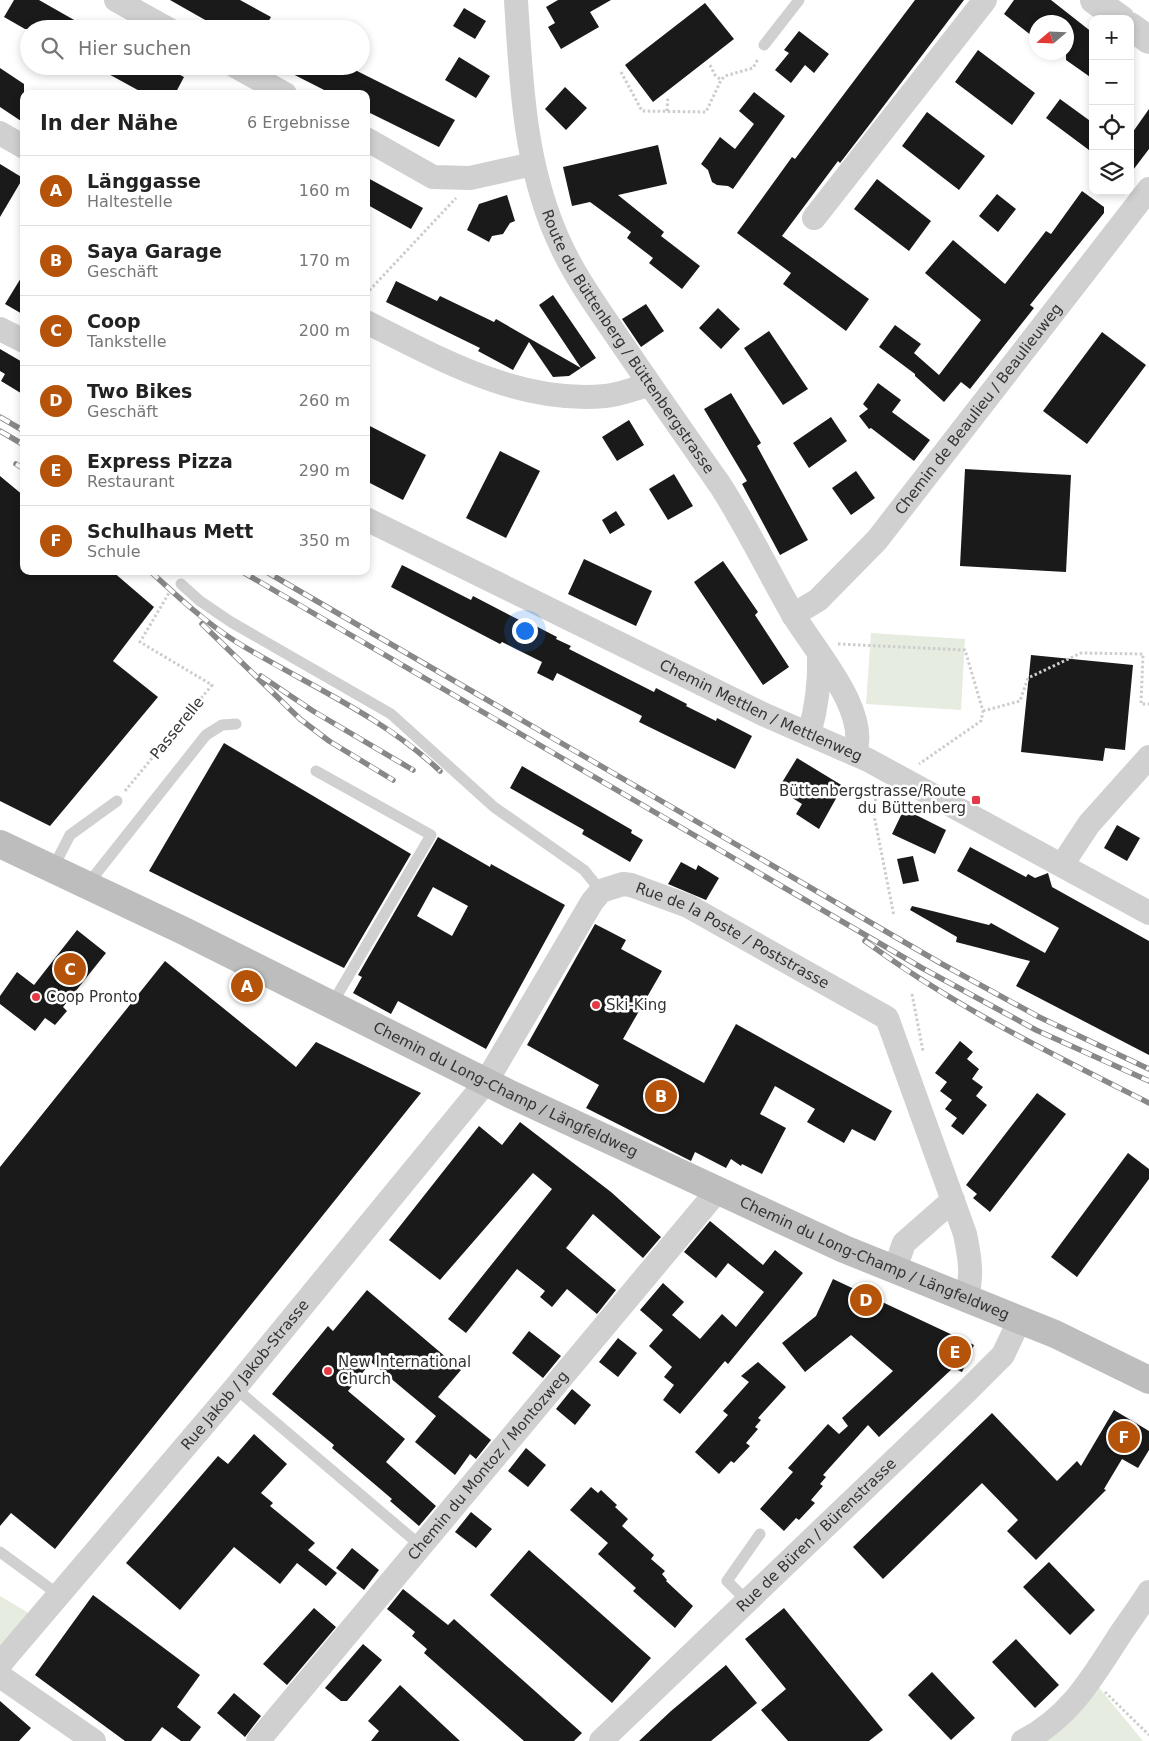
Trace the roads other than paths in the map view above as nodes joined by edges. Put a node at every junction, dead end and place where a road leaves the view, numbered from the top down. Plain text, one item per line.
1 (116, 0) edge
2 (516, 0) edge
3 (800, 0) edge
4 (985, 0) edge
5 (1094, 0) edge
6 (1115, 15) edge
7 (152, 20) edge
8 (1134, 29) edge
9 (1149, 40) edge
10 (764, 45) road end
11 (251, 75) edge
12 (277, 90) edge
13 (0, 133) edge
14 (370, 141) edge
15 (20, 146) edge
16 (533, 164) junction
17 (1149, 189) edge
18 (814, 218) dead end
19 (370, 324) edge
20 (0, 328) edge
21 (20, 339) edge
22 (649, 385) junction
23 (370, 521) edge
24 (181, 584) dead end
25 (793, 614) junction
26 (828, 650) junction
27 (236, 724) dead end
28 (809, 734) junction
29 (854, 754) junction
30 (1149, 757) edge
31 (316, 771) dead end
32 (117, 801) road end
33 (0, 844) edge
34 (1062, 865) junction
35 (52, 868) junction
36 (87, 885) junction
37 (601, 891) junction
38 (1149, 913) edge
39 (332, 1004) junction
40 (486, 1082) junction
41 (718, 1190) junction
42 (953, 1200) junction
43 (895, 1269) junction
44 (966, 1300) junction
45 (1019, 1321) junction
46 (1149, 1380) edge
47 (235, 1388) junction
48 (760, 1534) dead end
49 (421, 1546) junction
50 (0, 1552) edge
51 (59, 1595) junction
52 (747, 1601) junction
53 (1145, 1608) edge
54 (0, 1664) edge
55 (0, 1676) edge
56 (94, 1741) edge
57 (258, 1741) edge
58 (601, 1741) edge
59 (1023, 1741) edge

1 - 7 street
2 - 16 street, Route du Büttenberg / Büttenbergstrasse
3 - 10 lane
4 - 18 street
5 - 6 street
8 - 9 street
11 - 12 street
13 - 15 street
14 - 16 street
16 - 22 street, Route du Büttenberg / Büttenbergstrasse
17 - 25 street, Chemin de Beaulieu / Beaulieuweg
19 - 22 street
20 - 21 street
22 - 25 street, Route du Büttenberg / Büttenbergstrasse
23 - 28 street, Chemin Mettlen / Mettlenweg
24 - 37 lane
25 - 26 street, Route du Büttenberg / Büttenbergstrasse
26 - 28 street
26 - 29 street, Route du Büttenberg / Büttenbergstrasse
27 - 36 lane
28 - 29 street, Chemin Mettlen / Mettlenweg
29 - 34 street, Chemin Mettlen / Mettlenweg
30 - 34 street
31 - 39 lane
32 - 35 lane
33 - 35 main road, Chemin du Long-Champ / Längfeldweg
34 - 38 street, Chemin Mettlen / Mettlenweg
35 - 36 main road, Chemin du Long-Champ / Längfeldweg
36 - 39 main road, Chemin du Long-Champ / Längfeldweg
37 - 40 street
37 - 42 street, Rue de la Poste / Poststrasse
39 - 40 main road, Chemin du Long-Champ / Längfeldweg
40 - 41 main road, Chemin du Long-Champ / Längfeldweg
40 - 47 street, Rue Jakob / Jakob-Strasse
41 - 43 main road, Chemin du Long-Champ / Längfeldweg
41 - 49 street, Chemin du Montoz / Montozweg
42 - 43 street
42 - 44 street, Rue de la Poste / Poststrasse
43 - 44 main road, Chemin du Long-Champ / Längfeldweg
44 - 45 main road, Chemin du Long-Champ / Längfeldweg
45 - 46 main road
45 - 52 street, Rue de Büren / Bürenstrasse
47 - 49 lane
47 - 51 street, Rue Jakob / Jakob-Strasse
48 - 52 lane
49 - 57 street, Chemin du Montoz / Montozweg
50 - 51 lane
51 - 54 street, Rue Jakob / Jakob-Strasse
52 - 58 street, Rue de Büren / Bürenstrasse
53 - 59 street
55 - 56 street

